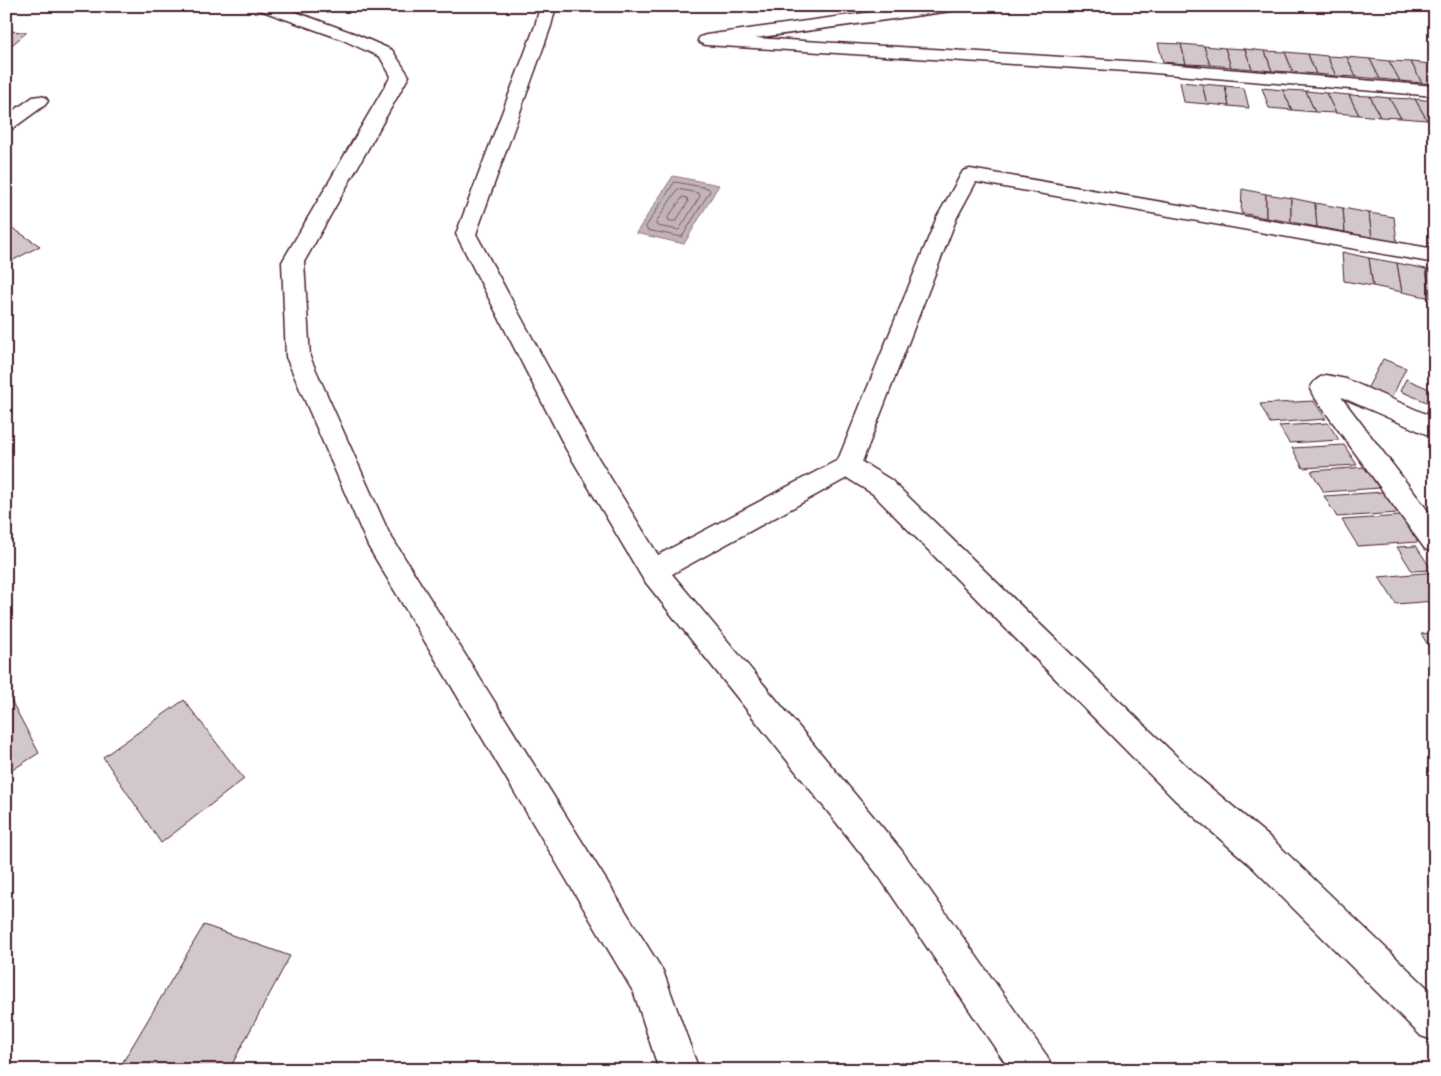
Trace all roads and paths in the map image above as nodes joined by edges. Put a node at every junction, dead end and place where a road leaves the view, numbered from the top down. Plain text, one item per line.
1 (263, 6) edge
2 (548, 6) edge
3 (951, 6) edge
4 (1435, 91) edge
5 (39, 101) dead end
6 (6, 125) edge
7 (1435, 256) edge
8 (1435, 429) edge
9 (848, 466) junction
10 (1435, 542) edge
11 (653, 571) junction
12 (1435, 1022) edge
13 (679, 1070) edge
14 (1033, 1070) edge

1 - 13 street
2 - 11 street
3 - 4 street
5 - 6 street
7 - 9 street
8 - 10 street
9 - 11 street
9 - 12 street
11 - 14 street

